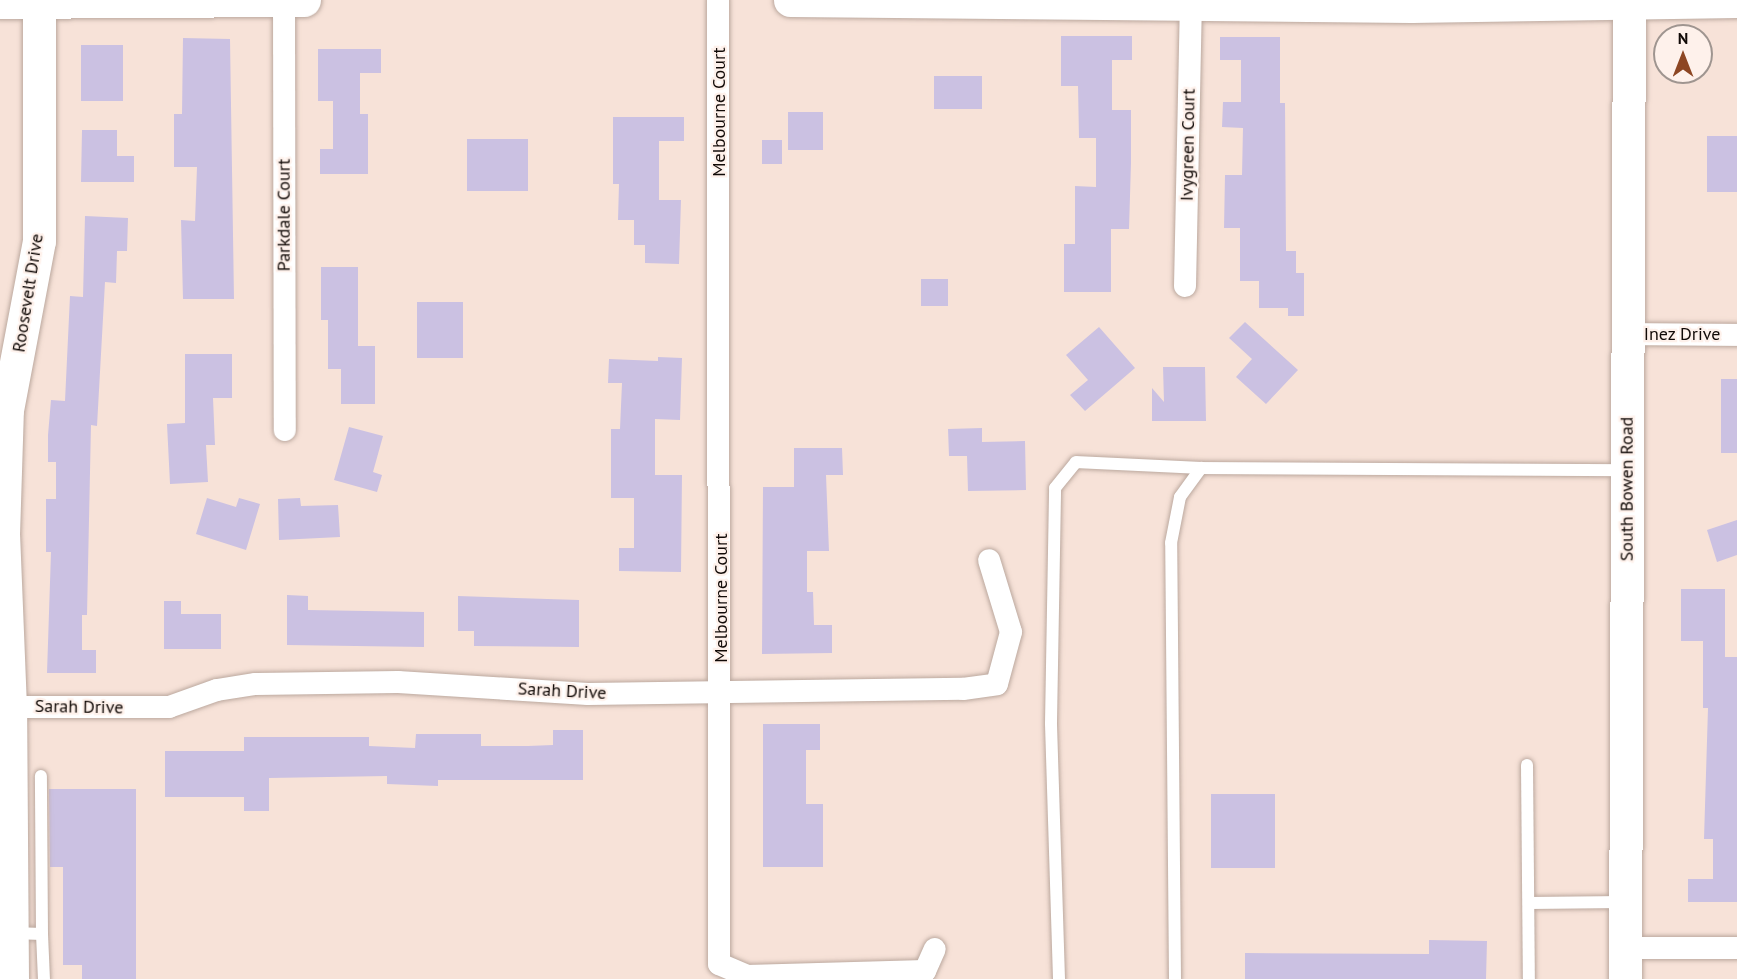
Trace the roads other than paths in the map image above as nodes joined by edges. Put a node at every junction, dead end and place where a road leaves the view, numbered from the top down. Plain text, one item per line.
1 (284, 0) edge
2 (304, 0) edge
3 (718, 0) edge
4 (790, 0) edge
5 (39, 1) edge
6 (1059, 1) edge
7 (1629, 1) edge
8 (1737, 1) edge
9 (0, 2) edge
10 (1326, 2) edge
11 (1496, 2) edge
12 (1191, 4) junction
13 (1185, 286) dead end
14 (1628, 334) junction
15 (1737, 334) edge
16 (285, 430) dead end
17 (1201, 468) junction
18 (1627, 470) junction
19 (989, 560) dead end
20 (721, 692) junction
21 (5, 707) edge
22 (1527, 765) dead end
23 (41, 776) dead end
24 (5, 792) edge
25 (26, 873) junction
26 (1625, 902) junction
27 (1529, 903) junction
28 (27, 934) junction
29 (1737, 948) edge
30 (935, 949) dead end
31 (1625, 964) edge
32 (12, 979) edge
33 (44, 979) edge
34 (1059, 979) edge
35 (1175, 979) edge
36 (1529, 979) edge

1 - 2 street
1 - 5 street
1 - 16 street, Parkdale Court
3 - 20 street, Melbourne Court
4 - 6 street
5 - 9 street
5 - 21 street, Roosevelt Drive
6 - 12 street
7 - 8 street
7 - 11 street
7 - 14 street, South Bowen Road
10 - 11 street
10 - 12 street
12 - 13 street, Ivygreen Court
14 - 15 street, Inez Drive
14 - 18 street, South Bowen Road
17 - 18 lane
17 - 34 lane
17 - 35 lane
18 - 26 street, South Bowen Road
19 - 20 street, Sarah Drive
20 - 21 street, Sarah Drive
20 - 30 street, Melbourne Court
21 - 24 street, Roosevelt Drive
22 - 27 lane
23 - 25 lane
24 - 25 street, Roosevelt Drive
25 - 28 street, Roosevelt Drive
26 - 27 lane
26 - 31 street, South Bowen Road
27 - 36 lane
28 - 32 street, Roosevelt Drive
28 - 33 lane
29 - 31 street

